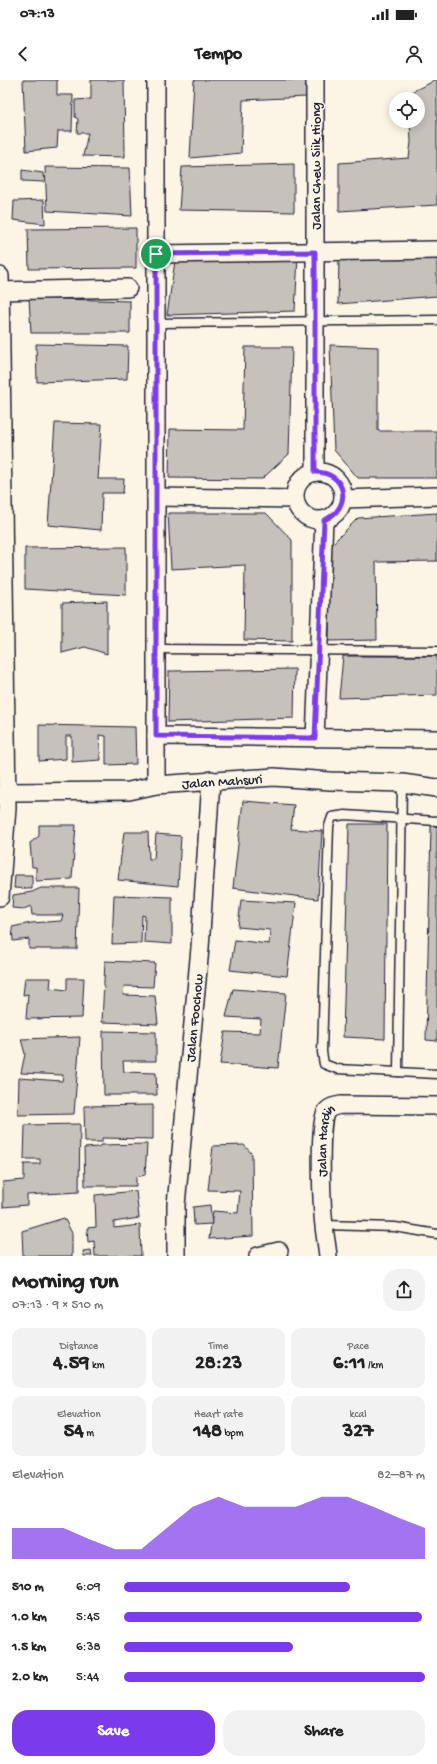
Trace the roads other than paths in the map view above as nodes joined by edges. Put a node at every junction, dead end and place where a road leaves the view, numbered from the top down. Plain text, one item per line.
1 (156, 80) edge
2 (315, 80) edge
3 (437, 250) edge
4 (315, 252) junction
5 (156, 254) junction
6 (0, 276) edge
7 (128, 288) dead end
8 (0, 291) edge
9 (437, 320) edge
10 (315, 321) junction
11 (156, 323) junction
12 (1, 409) edge
13 (315, 472) junction
14 (437, 496) edge
15 (156, 497) junction
16 (294, 498) junction
17 (343, 499) junction
18 (324, 520) junction
19 (2, 538) edge
20 (156, 649) junction
21 (319, 650) junction
22 (437, 652) edge
23 (2, 661) edge
24 (156, 736) junction
25 (315, 738) junction
26 (437, 738) edge
27 (211, 780) junction
28 (402, 783) junction
29 (156, 785) junction
30 (437, 788) edge
31 (5, 802) edge
32 (402, 819) junction
33 (437, 821) edge
34 (0, 897) edge
35 (398, 1072) junction
36 (437, 1074) edge
37 (437, 1106) edge
38 (324, 1225) junction
39 (437, 1234) edge
40 (280, 1251) dead end
41 (176, 1256) edge
42 (258, 1256) edge
43 (328, 1256) edge

1 - 5 street
2 - 4 street, Jalan Chew Siik Hiong
3 - 4 street
4 - 5 street
4 - 10 street, Jalan Chew Siik Hiong
5 - 11 street
6 - 8 street
7 - 8 street
8 - 12 street
9 - 10 lane
10 - 11 lane
10 - 13 street, Jalan Chew Siik Hiong
11 - 15 street
12 - 19 street
13 - 16 street
13 - 17 street
14 - 17 street
15 - 16 street
15 - 20 street
16 - 18 street
17 - 18 street
18 - 21 street
19 - 23 street
20 - 21 lane
20 - 24 street
21 - 22 lane
21 - 25 street
23 - 31 street
24 - 25 street
24 - 29 street
25 - 26 street
27 - 28 street, Jalan Mahsuri
27 - 29 street, Jalan Mahsuri
27 - 41 street, Jalan Foochow
28 - 30 street, Jalan Mahsuri
28 - 32 lane
29 - 31 street, Jalan Mahsuri
31 - 34 street
32 - 33 lane
32 - 35 lane
32 - 35 lane
35 - 36 lane
37 - 38 street, Jalan Hardin
38 - 39 lane
38 - 43 street, Jalan Hardin
40 - 42 street

